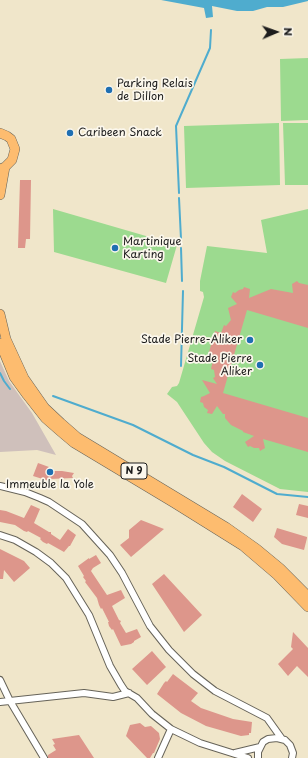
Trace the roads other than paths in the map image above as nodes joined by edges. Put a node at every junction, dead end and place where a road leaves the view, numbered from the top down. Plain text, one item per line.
1 (1, 132) edge
2 (3, 168) edge
3 (0, 195) edge
4 (0, 314) edge
5 (0, 342) edge
6 (0, 486) edge
7 (0, 535) edge
8 (308, 596) edge
9 (308, 607) edge
10 (0, 680) edge
11 (129, 693) junction
12 (10, 701) junction
13 (0, 702) edge
14 (271, 723) junction
15 (171, 729) junction
16 (268, 739) junction
17 (282, 739) junction
18 (260, 747) junction
19 (234, 754) junction
20 (44, 758) edge
21 (158, 758) edge
22 (248, 758) edge
23 (258, 758) edge
24 (293, 758) edge

1 - 2 main road
2 - 3 main road
4 - 8 main road, N 9
5 - 9 main road, N 9
6 - 14 street
7 - 11 street
10 - 12 street
11 - 12 street
11 - 15 street
12 - 13 street
12 - 20 street
14 - 16 street
14 - 17 street
15 - 19 street
15 - 21 street
16 - 17 street
16 - 18 street
17 - 24 street
18 - 19 street
18 - 23 street
19 - 22 street

